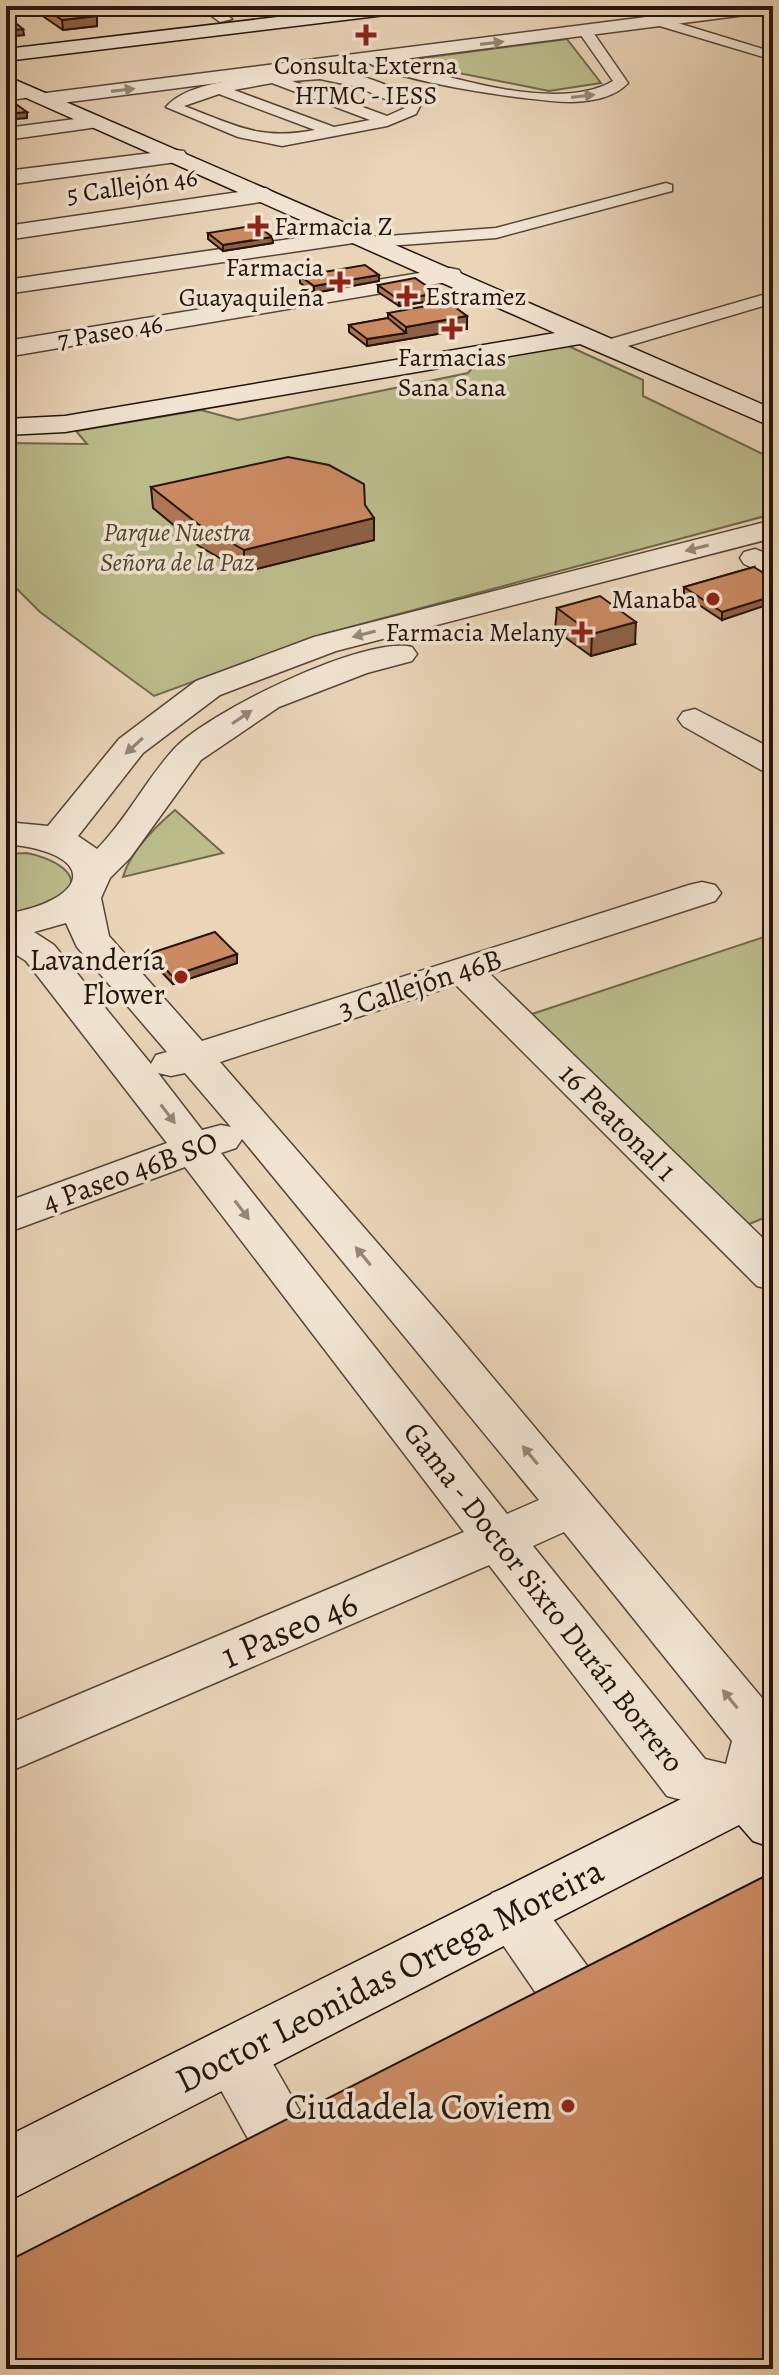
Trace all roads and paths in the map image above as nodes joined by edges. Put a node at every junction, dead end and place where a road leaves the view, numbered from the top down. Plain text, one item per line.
1 (205, 6) edge
2 (341, 6) edge
3 (418, 6) edge
4 (762, 9) edge
5 (660, 14) edge
6 (225, 19) junction
7 (178, 26) junction
8 (585, 31) junction
9 (6, 46) edge
10 (6, 55) edge
11 (773, 56) edge
12 (370, 59) junction
13 (267, 76) junction
14 (6, 82) edge
15 (221, 89) junction
16 (27, 95) edge
17 (387, 121) junction
18 (98, 122) junction
19 (334, 132) junction
20 (6, 134) edge
21 (176, 156) junction
22 (6, 178) edge
23 (666, 188) dead end
24 (266, 195) junction
25 (6, 233) edge
26 (366, 239) junction
27 (450, 275) junction
28 (6, 287) edge
29 (764, 300) edge
30 (773, 310) edge
31 (588, 335) junction
32 (6, 349) edge
33 (6, 412) edge
34 (773, 419) edge
35 (6, 427) edge
36 (773, 529) edge
37 (767, 560) edge
38 (695, 719) dead end
39 (773, 763) edge
40 (6, 833) edge
41 (58, 838) junction
42 (88, 886) junction
43 (702, 893) dead end
44 (6, 925) edge
45 (6, 931) edge
46 (463, 970) junction
47 (195, 1056) junction
48 (138, 1075) junction
49 (254, 1127) junction
50 (194, 1148) junction
51 (6, 1218) edge
52 (773, 1275) edge
53 (573, 1507) junction
54 (498, 1539) junction
55 (6, 1750) edge
56 (764, 1799) edge
57 (513, 1911) junction
58 (234, 2054) junction
59 (629, 2074) edge
60 (6, 2171) edge
61 (333, 2226) edge

1 - 6 lane
2 - 6 street
3 - 7 street
4 - 5 street
5 - 8 street
5 - 11 lane
6 - 7 street
7 - 9 street
7 - 10 street
12 -> 8 street
12 -> 8 lane
12 - 13 street
13 - 15 lane
16 -> 13 street
13 - 17 lane
13 - 17 lane
14 - 16 street
15 - 19 lane
15 - 19 lane
16 - 18 street
17 - 19 lane
18 - 20 street
18 - 21 street
21 - 22 street
21 - 24 street
23 - 26 lane
24 - 25 street, 5 Callejón 46
24 - 26 street
26 - 27 street
26 - 28 street
27 - 31 street
27 - 32 street, 7 Paseo 46
29 - 30 lane
29 - 31 lane
31 - 33 street
31 - 34 street
31 - 35 street
36 -> 41 street
42 -> 37 street
38 - 39 street
40 - 41 street
41 - 42 street
42 - 44 street
42 - 47 street
43 - 46 street, 3 Callejón 46B
45 - 48 street, Gama - Doctor Sixto Durán Borrero
46 - 47 street, 3 Callejón 46B
46 - 52 street, 16 Peatonal 1
47 - 48 street, 3 Callejón 46B
47 - 49 street
48 -> 50 street, Gama - Doctor Sixto Durán Borrero
49 - 50 street, 4 Paseo 46B SO
53 -> 49 street
50 - 51 street, 4 Paseo 46B SO
50 -> 54 street, Gama - Doctor Sixto Durán Borrero
53 - 54 street, 1 Paseo 46
56 -> 53 street
54 - 55 street, 1 Paseo 46
54 - 56 street, Gama - Doctor Sixto Durán Borrero
56 - 57 street, Doctor Leonidas Ortega Moreira
57 - 58 street, Doctor Leonidas Ortega Moreira
57 - 59 street
58 - 60 street, Doctor Leonidas Ortega Moreira
58 - 61 street

